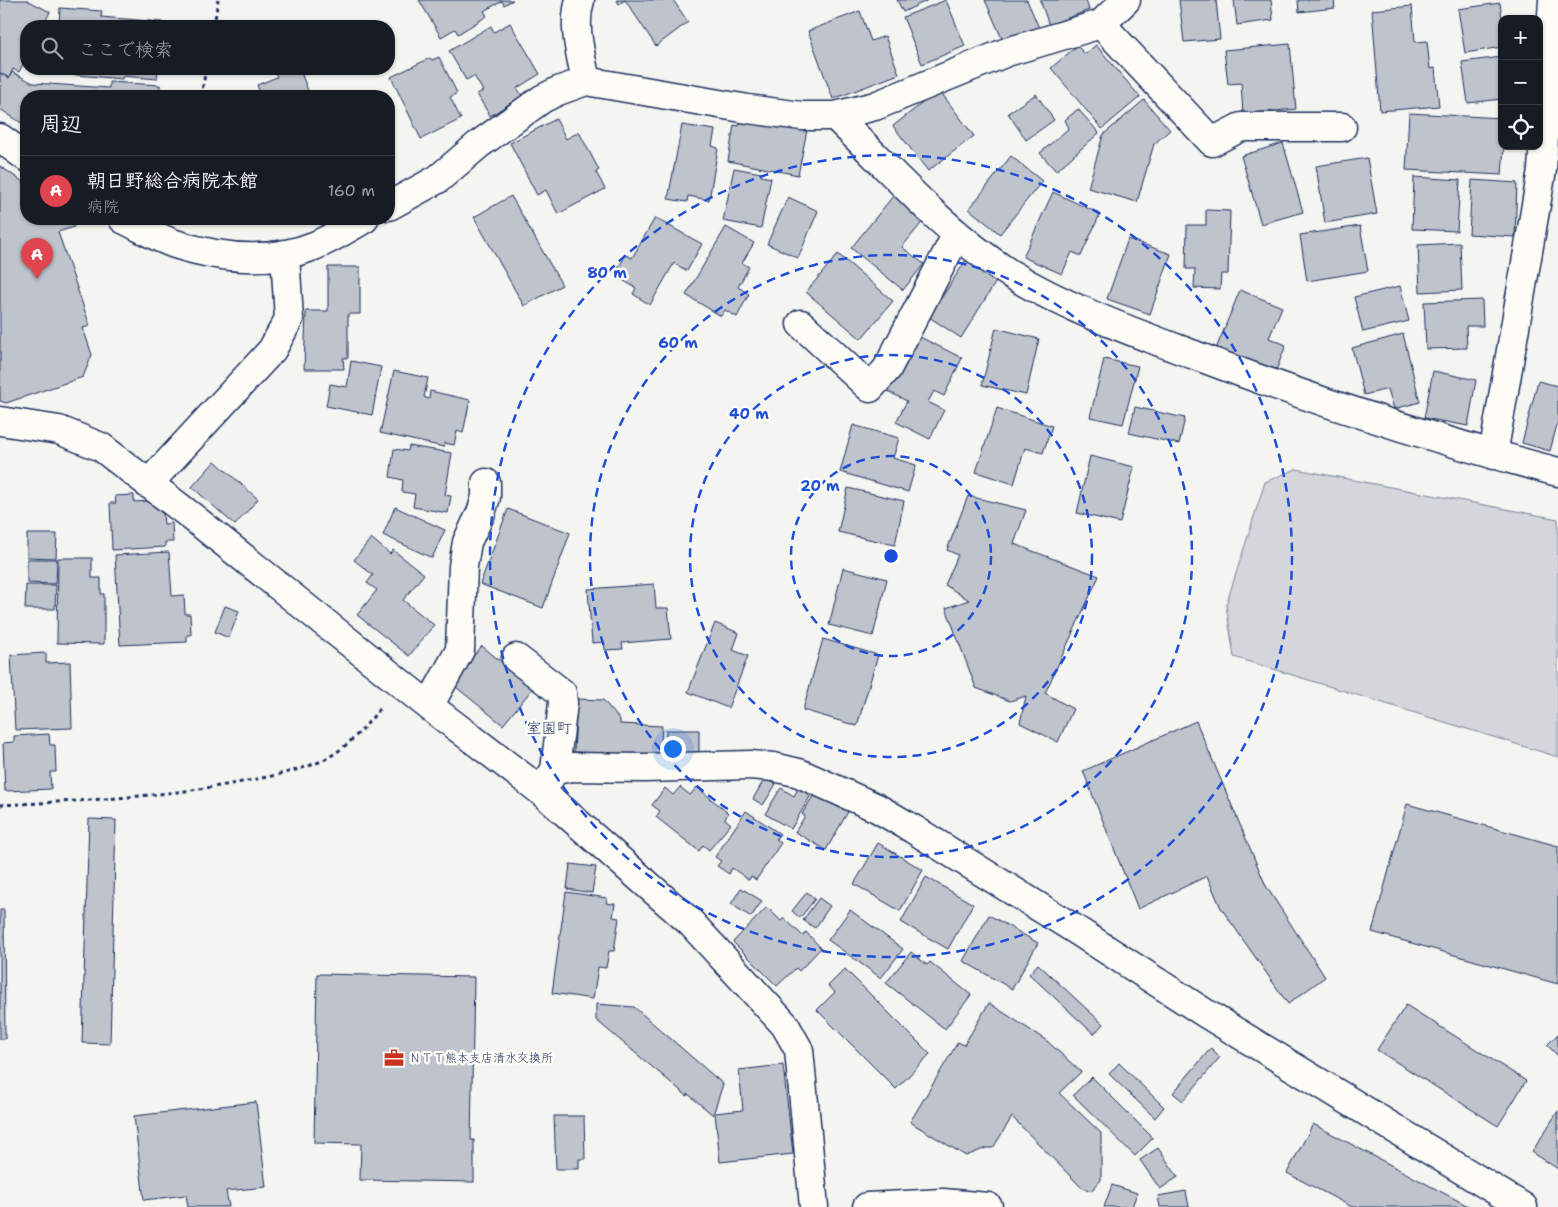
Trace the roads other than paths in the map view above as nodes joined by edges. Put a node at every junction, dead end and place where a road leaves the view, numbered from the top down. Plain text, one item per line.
1 (580, 0) edge
2 (1553, 0) edge
3 (1122, 2) edge
4 (1101, 24) junction
5 (586, 81) junction
6 (835, 116) junction
7 (1342, 127) dead end
8 (0, 138) edge
9 (20, 153) edge
10 (395, 203) edge
11 (135, 225) edge
12 (353, 225) edge
13 (957, 234) junction
14 (285, 254) junction
15 (801, 324) dead end
16 (0, 421) edge
17 (1493, 455) junction
18 (1558, 472) edge
19 (486, 483) dead end
20 (148, 484) junction
21 (516, 658) dead end
22 (429, 706) junction
23 (548, 781) junction
24 (814, 1207) edge
25 (867, 1207) edge
26 (988, 1207) edge
27 (1523, 1207) edge

1 - 5 street
2 - 17 street
3 - 4 street
4 - 6 street
4 - 7 street
5 - 6 street
5 - 10 street
6 - 13 street
8 - 9 street
11 - 14 street
12 - 14 street
13 - 15 street
13 - 17 street
14 - 20 street
16 - 20 street
17 - 18 street
19 - 22 street
20 - 22 street
21 - 23 street
22 - 23 street
23 - 24 street
23 - 27 street
25 - 26 street

